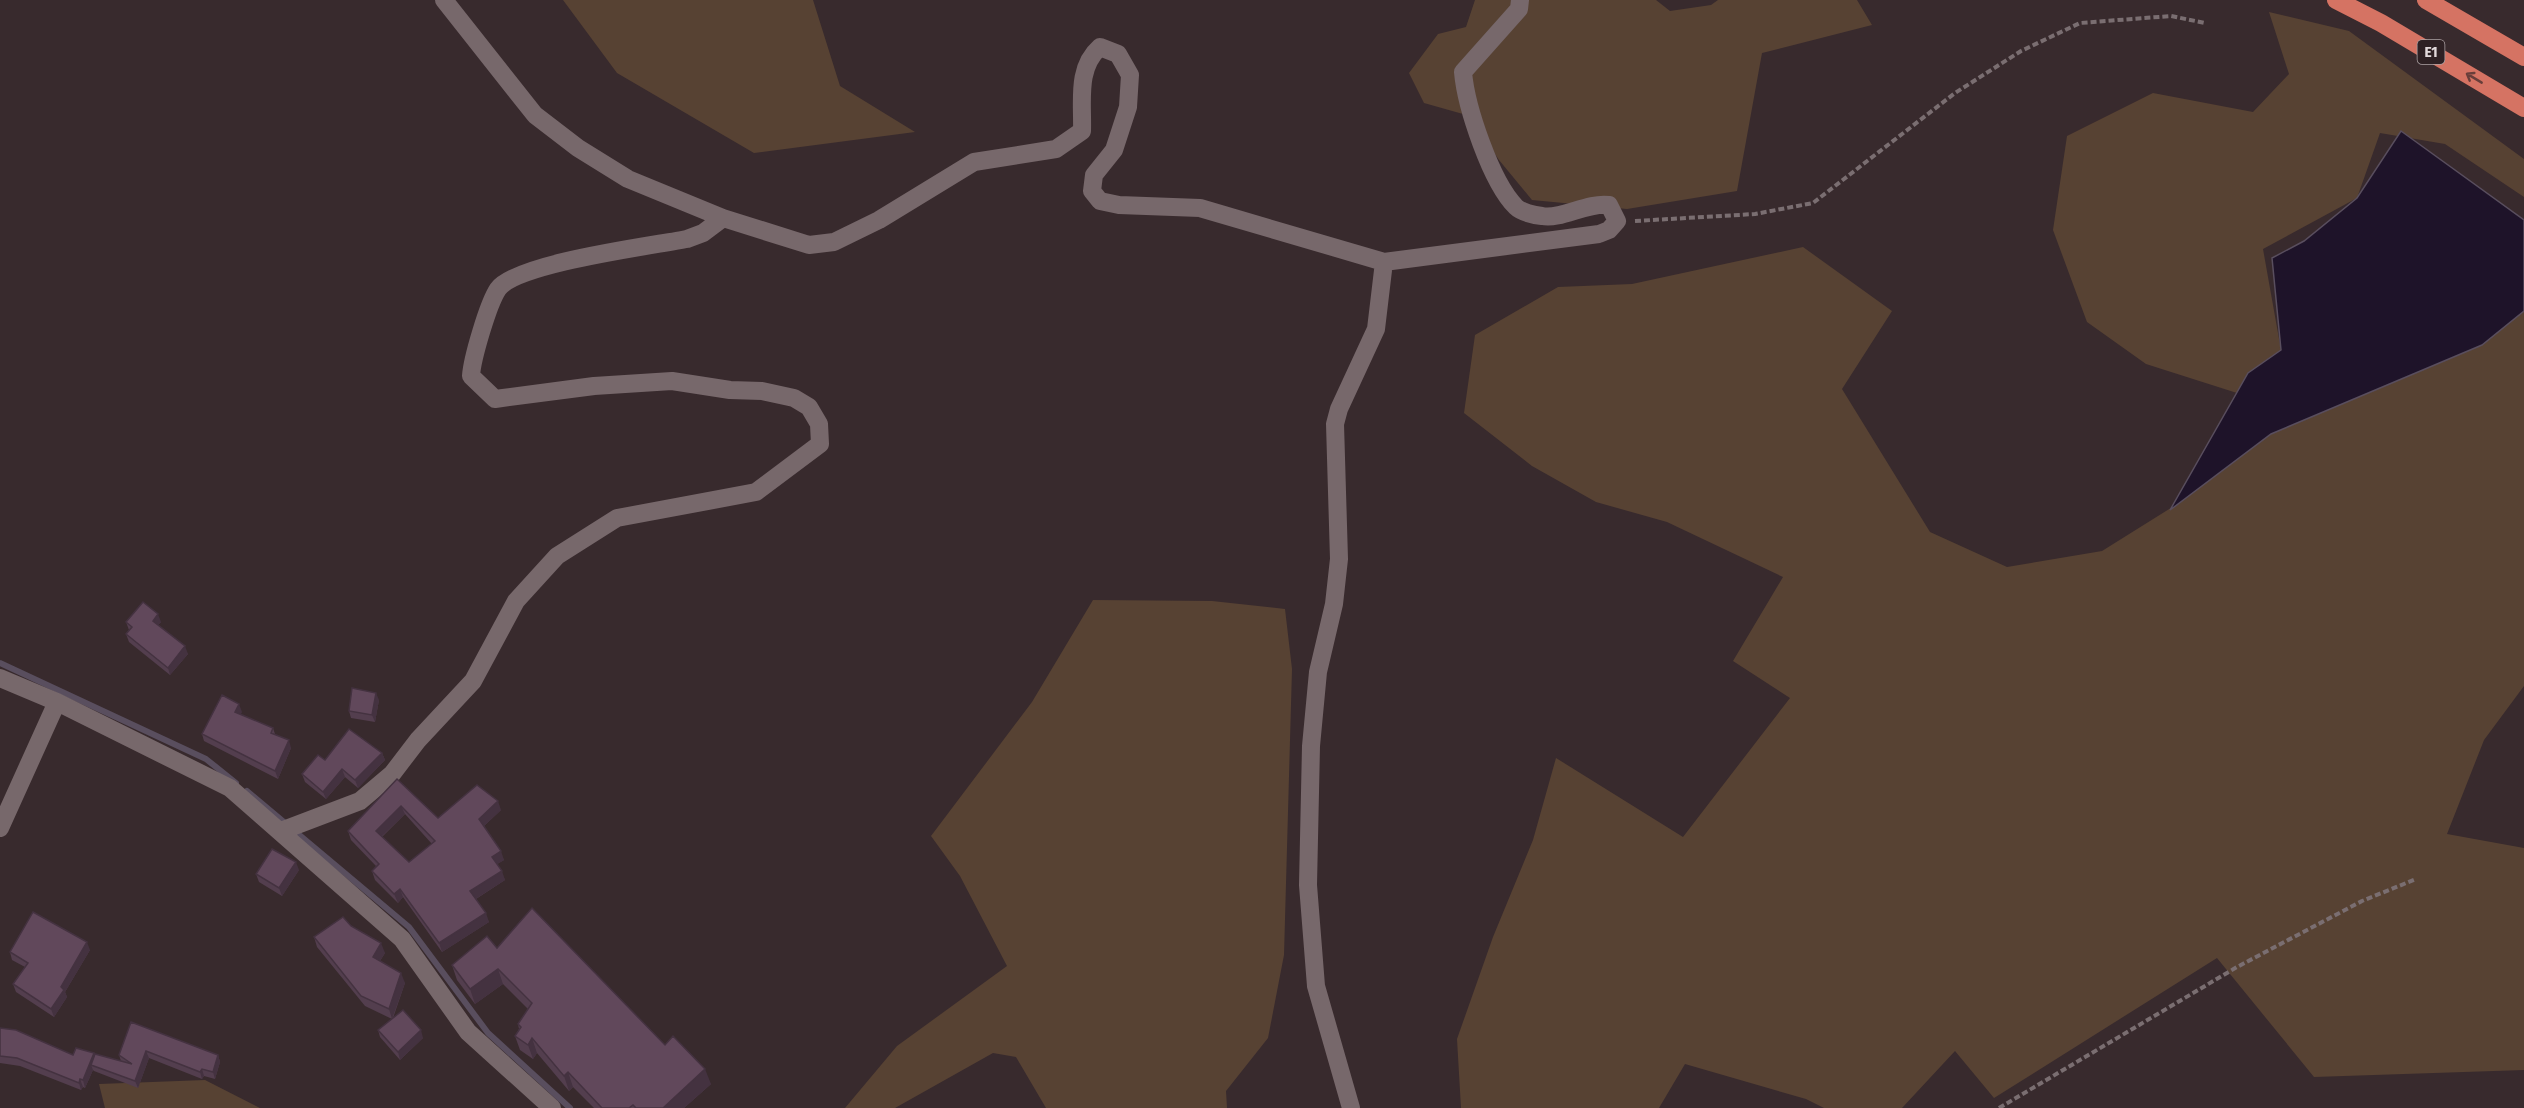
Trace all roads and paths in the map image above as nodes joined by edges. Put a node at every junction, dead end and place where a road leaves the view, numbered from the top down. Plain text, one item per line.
1 (444, 0) edge
2 (1520, 0) edge
3 (2336, 0) edge
4 (2426, 0) edge
5 (2205, 22) dead end
6 (2524, 57) edge
7 (2524, 108) edge
8 (723, 218) junction
9 (1617, 221) junction
10 (1384, 262) junction
11 (0, 678) edge
12 (57, 702) junction
13 (0, 828) edge
14 (282, 831) junction
15 (2416, 879) dead end
16 (552, 1108) edge
17 (1351, 1108) edge
18 (1999, 1108) edge

1 - 8 street
2 - 9 street
7 -> 3 highway, E1
4 - 6 highway
5 - 9 path
8 - 10 street
8 - 14 street
9 - 10 street
10 - 17 street
11 - 12 street
12 - 13 street
12 - 14 street
14 - 16 street
15 - 18 path

